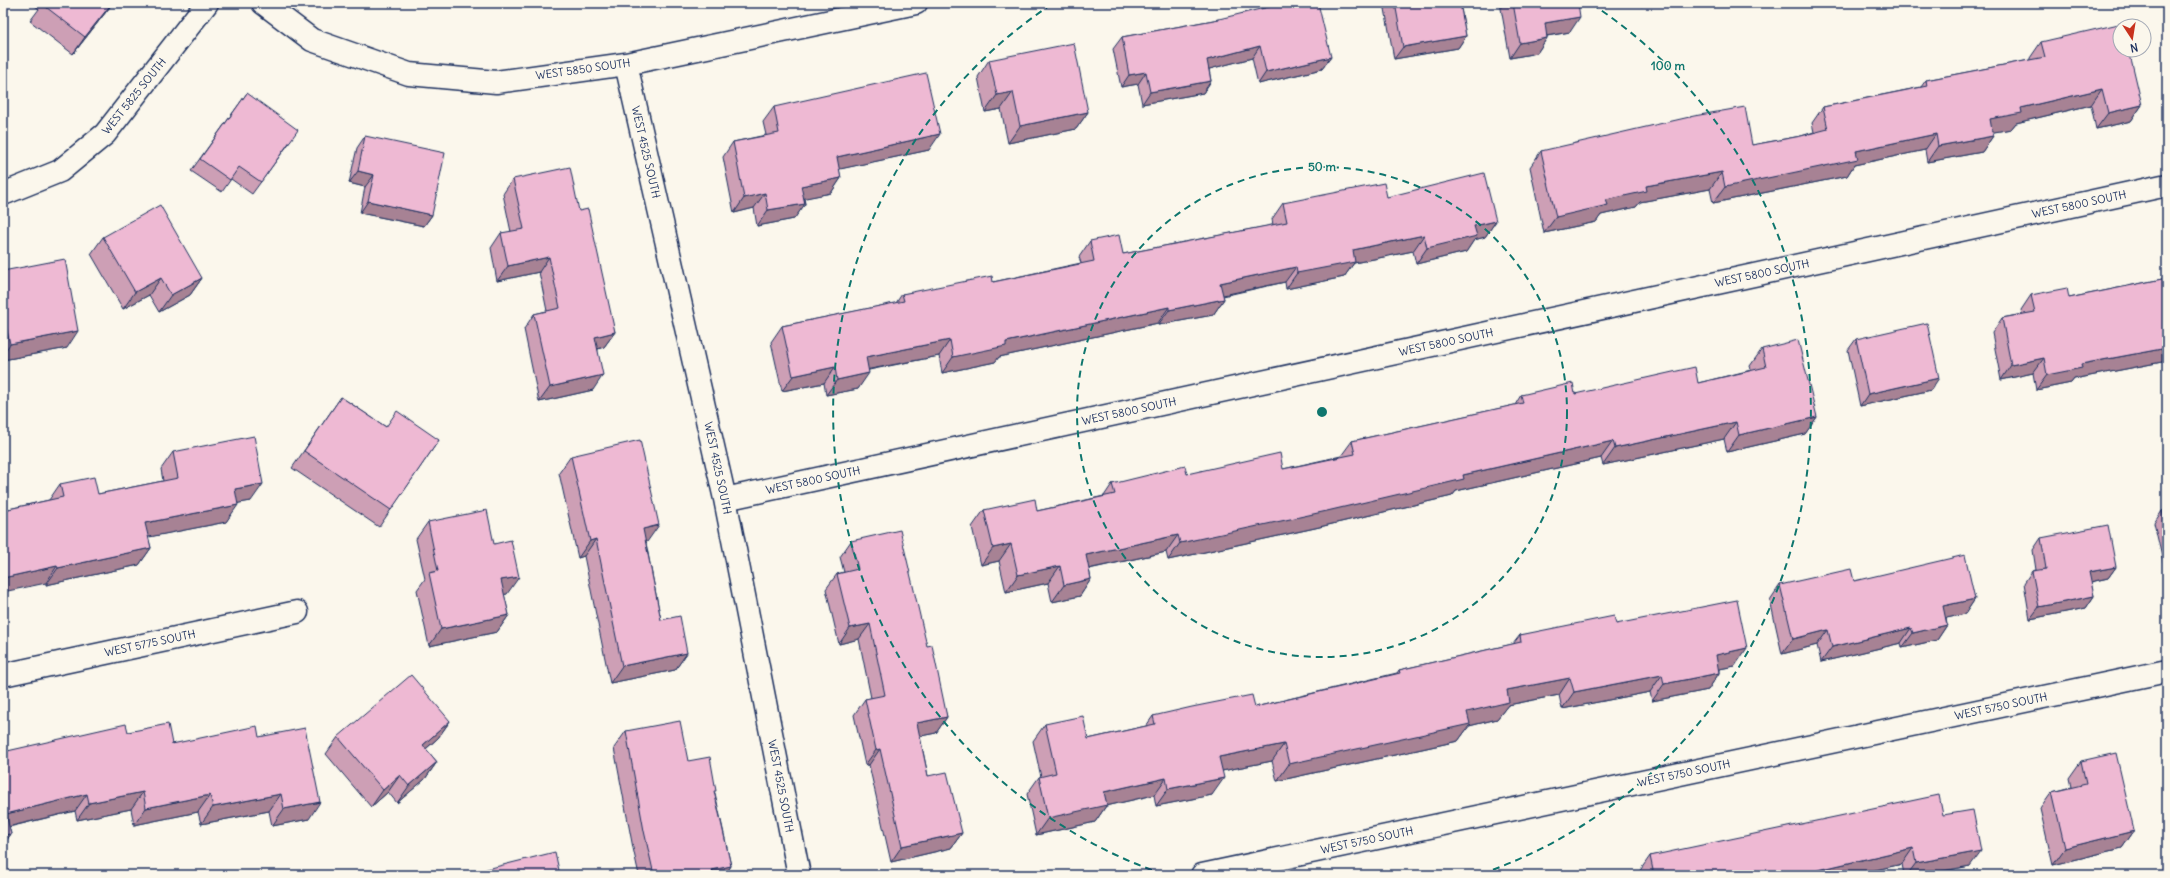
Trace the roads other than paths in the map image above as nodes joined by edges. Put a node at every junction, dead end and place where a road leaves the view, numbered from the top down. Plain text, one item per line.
1 (207, 3) edge
2 (263, 3) edge
3 (916, 3) edge
4 (626, 64) junction
5 (2167, 185) edge
6 (3, 194) edge
7 (725, 499) junction
8 (296, 612) dead end
9 (2167, 671) edge
10 (3, 675) edge
11 (799, 875) edge
12 (1202, 875) edge

1 - 6 street, WEST 5825 SOUTH
2 - 4 street, WEST 5850 SOUTH
3 - 4 street, WEST 5850 SOUTH
4 - 7 street, WEST 4525 SOUTH
5 - 7 street, WEST 5800 SOUTH
7 - 11 street, WEST 4525 SOUTH
8 - 10 street, WEST 5775 SOUTH
9 - 12 street, WEST 5750 SOUTH

